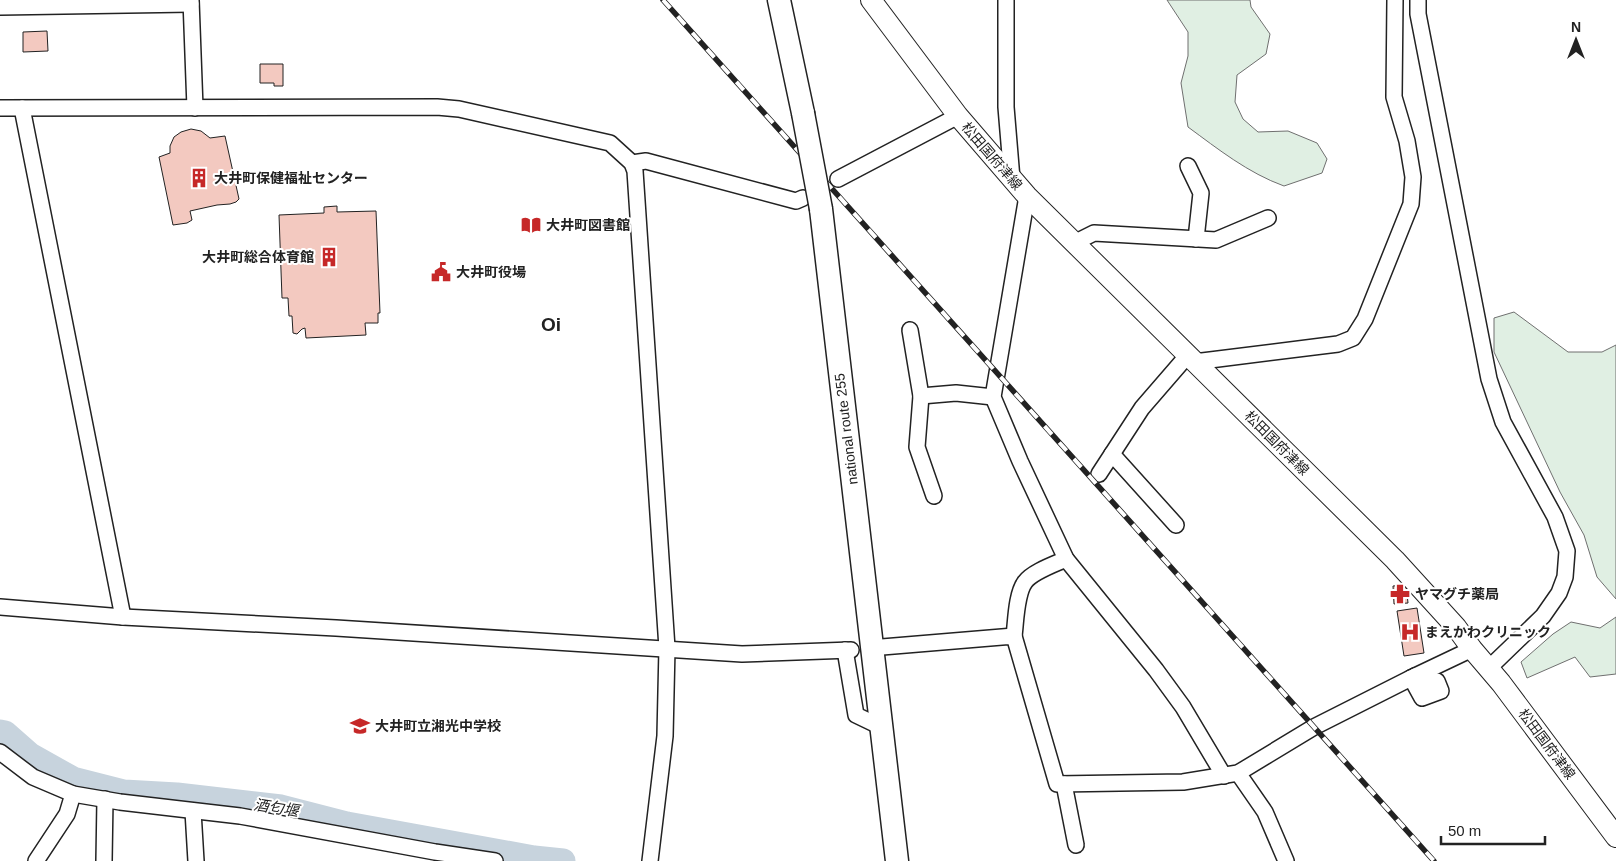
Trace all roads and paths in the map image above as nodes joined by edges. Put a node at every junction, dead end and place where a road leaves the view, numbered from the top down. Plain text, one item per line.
1 (779, 0) edge
2 (857, 0) edge
3 (871, 0) edge
4 (1006, 0) edge
5 (1395, 0) edge
6 (1418, 0) edge
7 (191, 2) edge
8 (82, 3) edge
9 (0, 7) edge
10 (920, 66) junction
11 (0, 108) edge
12 (22, 108) junction
13 (195, 108) junction
14 (958, 116) junction
15 (632, 163) junction
16 (1188, 166) dead end
17 (838, 179) dead end
18 (1012, 180) junction
19 (1026, 196) junction
20 (812, 204) junction
21 (1268, 218) dead end
22 (1196, 239) junction
23 (1074, 243) junction
24 (910, 330) dead end
25 (1191, 359) junction
26 (921, 396) junction
27 (992, 397) junction
28 (1112, 454) junction
29 (1099, 474) dead end
30 (934, 496) dead end
31 (1176, 525) dead end
32 (1066, 559) junction
33 (0, 607) edge
34 (123, 617) junction
35 (1014, 636) junction
36 (667, 648) junction
37 (882, 648) dead end
38 (1472, 649) junction
39 (1488, 668) junction
40 (881, 727) junction
41 (0, 752) edge
42 (1231, 774) junction
43 (1064, 784) junction
44 (73, 794) junction
45 (105, 799) junction
46 (193, 811) junction
47 (1616, 837) edge
48 (1076, 845) dead end
49 (435, 856) edge
50 (36, 861) edge
51 (104, 861) edge
52 (196, 861) edge
53 (495, 861) edge
54 (650, 861) edge
55 (897, 861) edge
56 (1286, 861) edge

1 - 20 highway, national route 255, bridge
2 - 10 main road, 松田国府津線
3 - 10 main road, 松田国府津線
4 - 18 street
5 - 25 street
6 - 39 street
7 - 8 street
7 - 13 street
8 - 9 street
10 - 14 main road, 松田国府津線
11 - 12 street
12 - 13 street
12 - 34 street
13 - 15 street
14 - 17 street
14 - 18 main road, 松田国府津線
15 - 20 street
15 - 36 street
16 - 22 street
18 - 19 main road, 松田国府津線
19 - 23 main road, 松田国府津線
19 - 27 street
20 - 40 highway, national route 255
21 - 22 street
22 - 23 street
23 - 25 main road, 松田国府津線
24 - 26 street
25 - 28 street
25 - 38 main road, 松田国府津線
26 - 27 street
26 - 30 street
27 - 32 street
28 - 29 street
28 - 31 street
32 - 35 street
32 - 42 street
33 - 34 street
34 - 36 street
35 - 37 street
35 - 43 street
36 - 40 street
36 - 54 street
38 - 39 main road, 松田国府津線
38 - 42 street
39 - 47 main road, 松田国府津線
40 - 55 highway, national route 255
41 - 44 street
42 - 43 street
42 - 56 street
43 - 48 street
44 - 45 street
44 - 50 street
45 - 46 street
45 - 51 street
46 - 49 street
46 - 52 street
49 - 53 street

